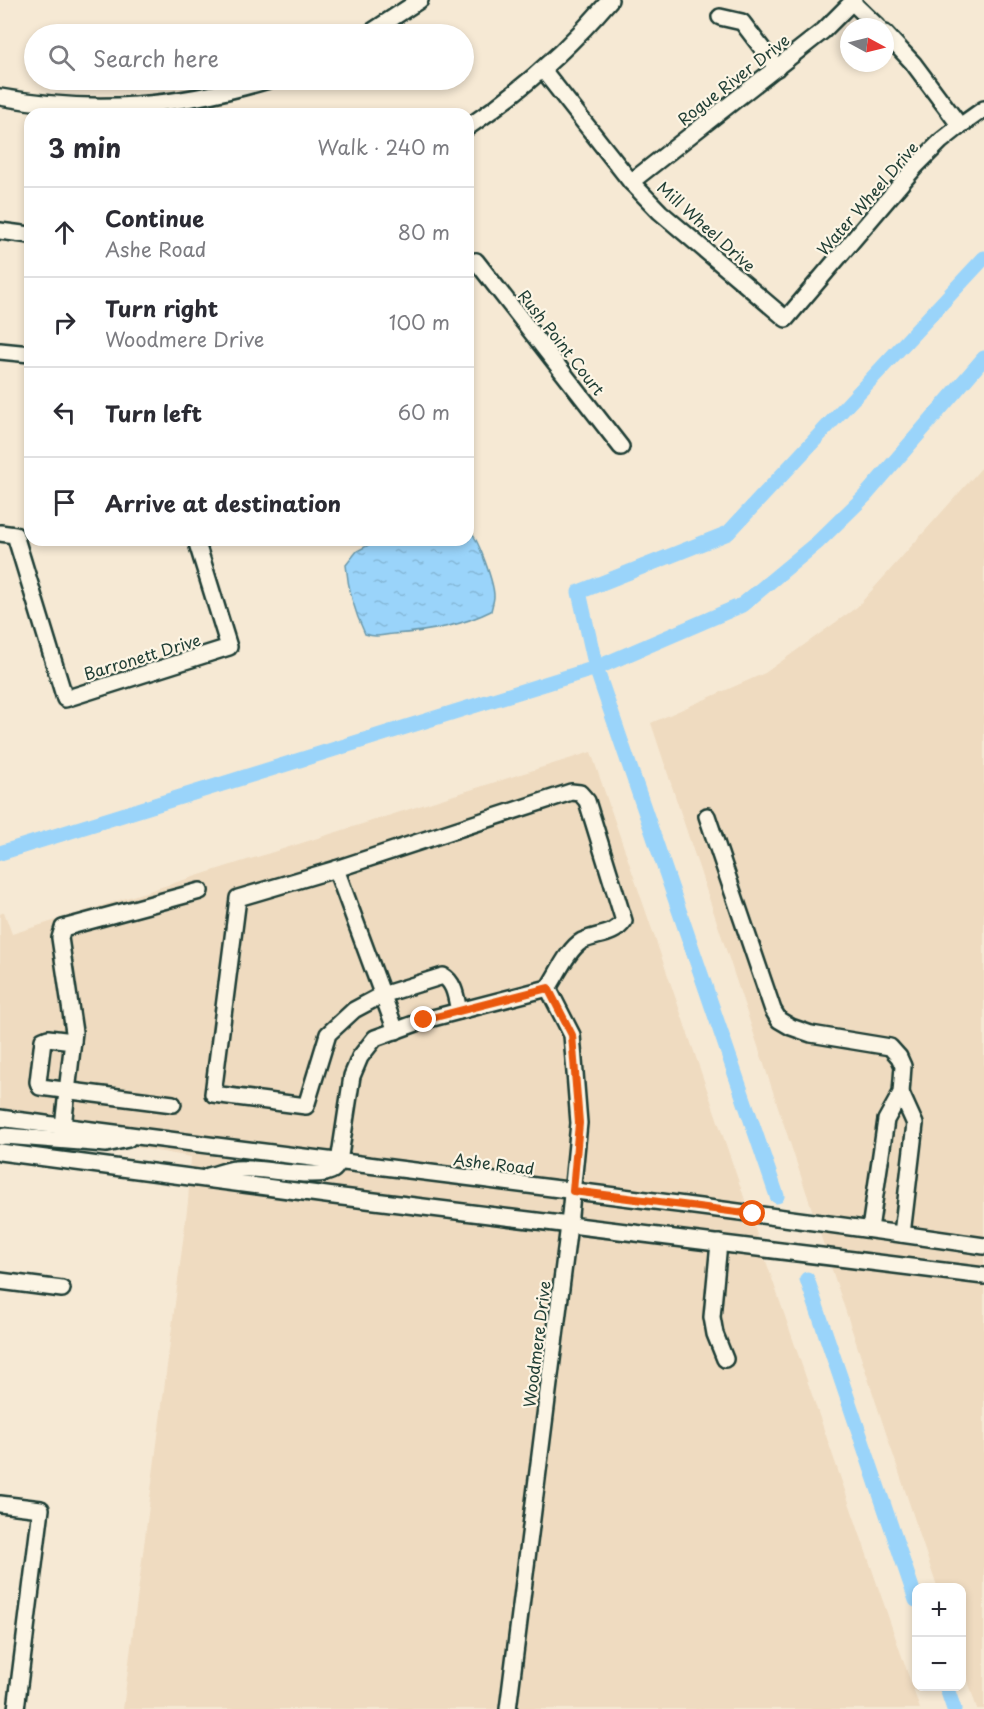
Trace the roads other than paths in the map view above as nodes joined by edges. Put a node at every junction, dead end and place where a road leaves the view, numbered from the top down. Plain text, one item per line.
1 (420, 0) edge
2 (610, 0) edge
3 (853, 1) edge
4 (402, 5) edge
5 (720, 17) dead end
6 (869, 18) edge
7 (380, 24) edge
8 (894, 43) edge
9 (777, 68) junction
10 (543, 70) junction
11 (234, 90) edge
12 (0, 97) edge
13 (984, 109) edge
14 (474, 123) edge
15 (960, 126) junction
16 (632, 182) junction
17 (0, 231) edge
18 (24, 234) edge
19 (474, 264) edge
20 (786, 319) joint
21 (0, 351) edge
22 (24, 353) edge
23 (621, 447) dead end
24 (7, 534) edge
25 (198, 546) edge
26 (707, 816) dead end
27 (336, 869) junction
28 (200, 891) dead end
29 (548, 988) junction
30 (382, 995) junction
31 (459, 1011) junction
32 (396, 1031) junction
33 (73, 1041) junction
34 (67, 1091) junction
35 (902, 1093) junction
36 (173, 1104) dead end
37 (0, 1118) edge
38 (63, 1126) junction
39 (140, 1136) junction
40 (0, 1137) edge
41 (0, 1152) edge
42 (339, 1162) junction
43 (199, 1178) junction
44 (573, 1191) junction
45 (569, 1225) junction
46 (870, 1229) junction
47 (902, 1234) junction
48 (719, 1243) junction
49 (984, 1246) edge
50 (984, 1276) edge
51 (0, 1281) edge
52 (62, 1289) dead end
53 (725, 1359) dead end
54 (0, 1504) edge
55 (16, 1709) edge
56 (508, 1709) edge

1 - 4 street
2 - 10 street
3 - 6 street
3 - 9 street, Rogue River Drive
4 - 7 street
5 - 9 street
8 - 15 street
9 - 16 street, Rogue River Drive
10 - 14 street
10 - 16 street, Mill Wheel Drive
11 - 12 street
13 - 15 street, Water Wheel Drive
15 - 20 street, Water Wheel Drive
16 - 20 street, Mill Wheel Drive
17 - 18 street
19 - 23 street, Rush Point Court
21 - 22 street
24 - 25 street, Barronett Drive
26 - 35 street
27 - 29 street
27 - 30 street
27 - 30 street
28 - 33 street
29 - 31 street
29 - 44 street, Woodmere Drive
30 - 31 street
30 - 32 street
31 - 32 street
32 - 42 street
33 - 34 street
33 - 34 street
34 - 36 street
34 - 38 street
35 - 46 street
35 - 47 street
37 - 38 street, Ashe Road
38 - 39 street, Ashe Road
39 - 40 street
39 - 42 street, Ashe Road
41 - 43 street
42 - 43 street
42 - 44 street, Ashe Road
43 - 45 street
44 - 45 street, Woodmere Drive
44 - 46 street, Ashe Road
45 - 48 street
45 - 56 street, Woodmere Drive
46 - 47 street, Ashe Road
47 - 49 street, Ashe Road
48 - 50 street
48 - 53 street
51 - 52 street
54 - 55 street

